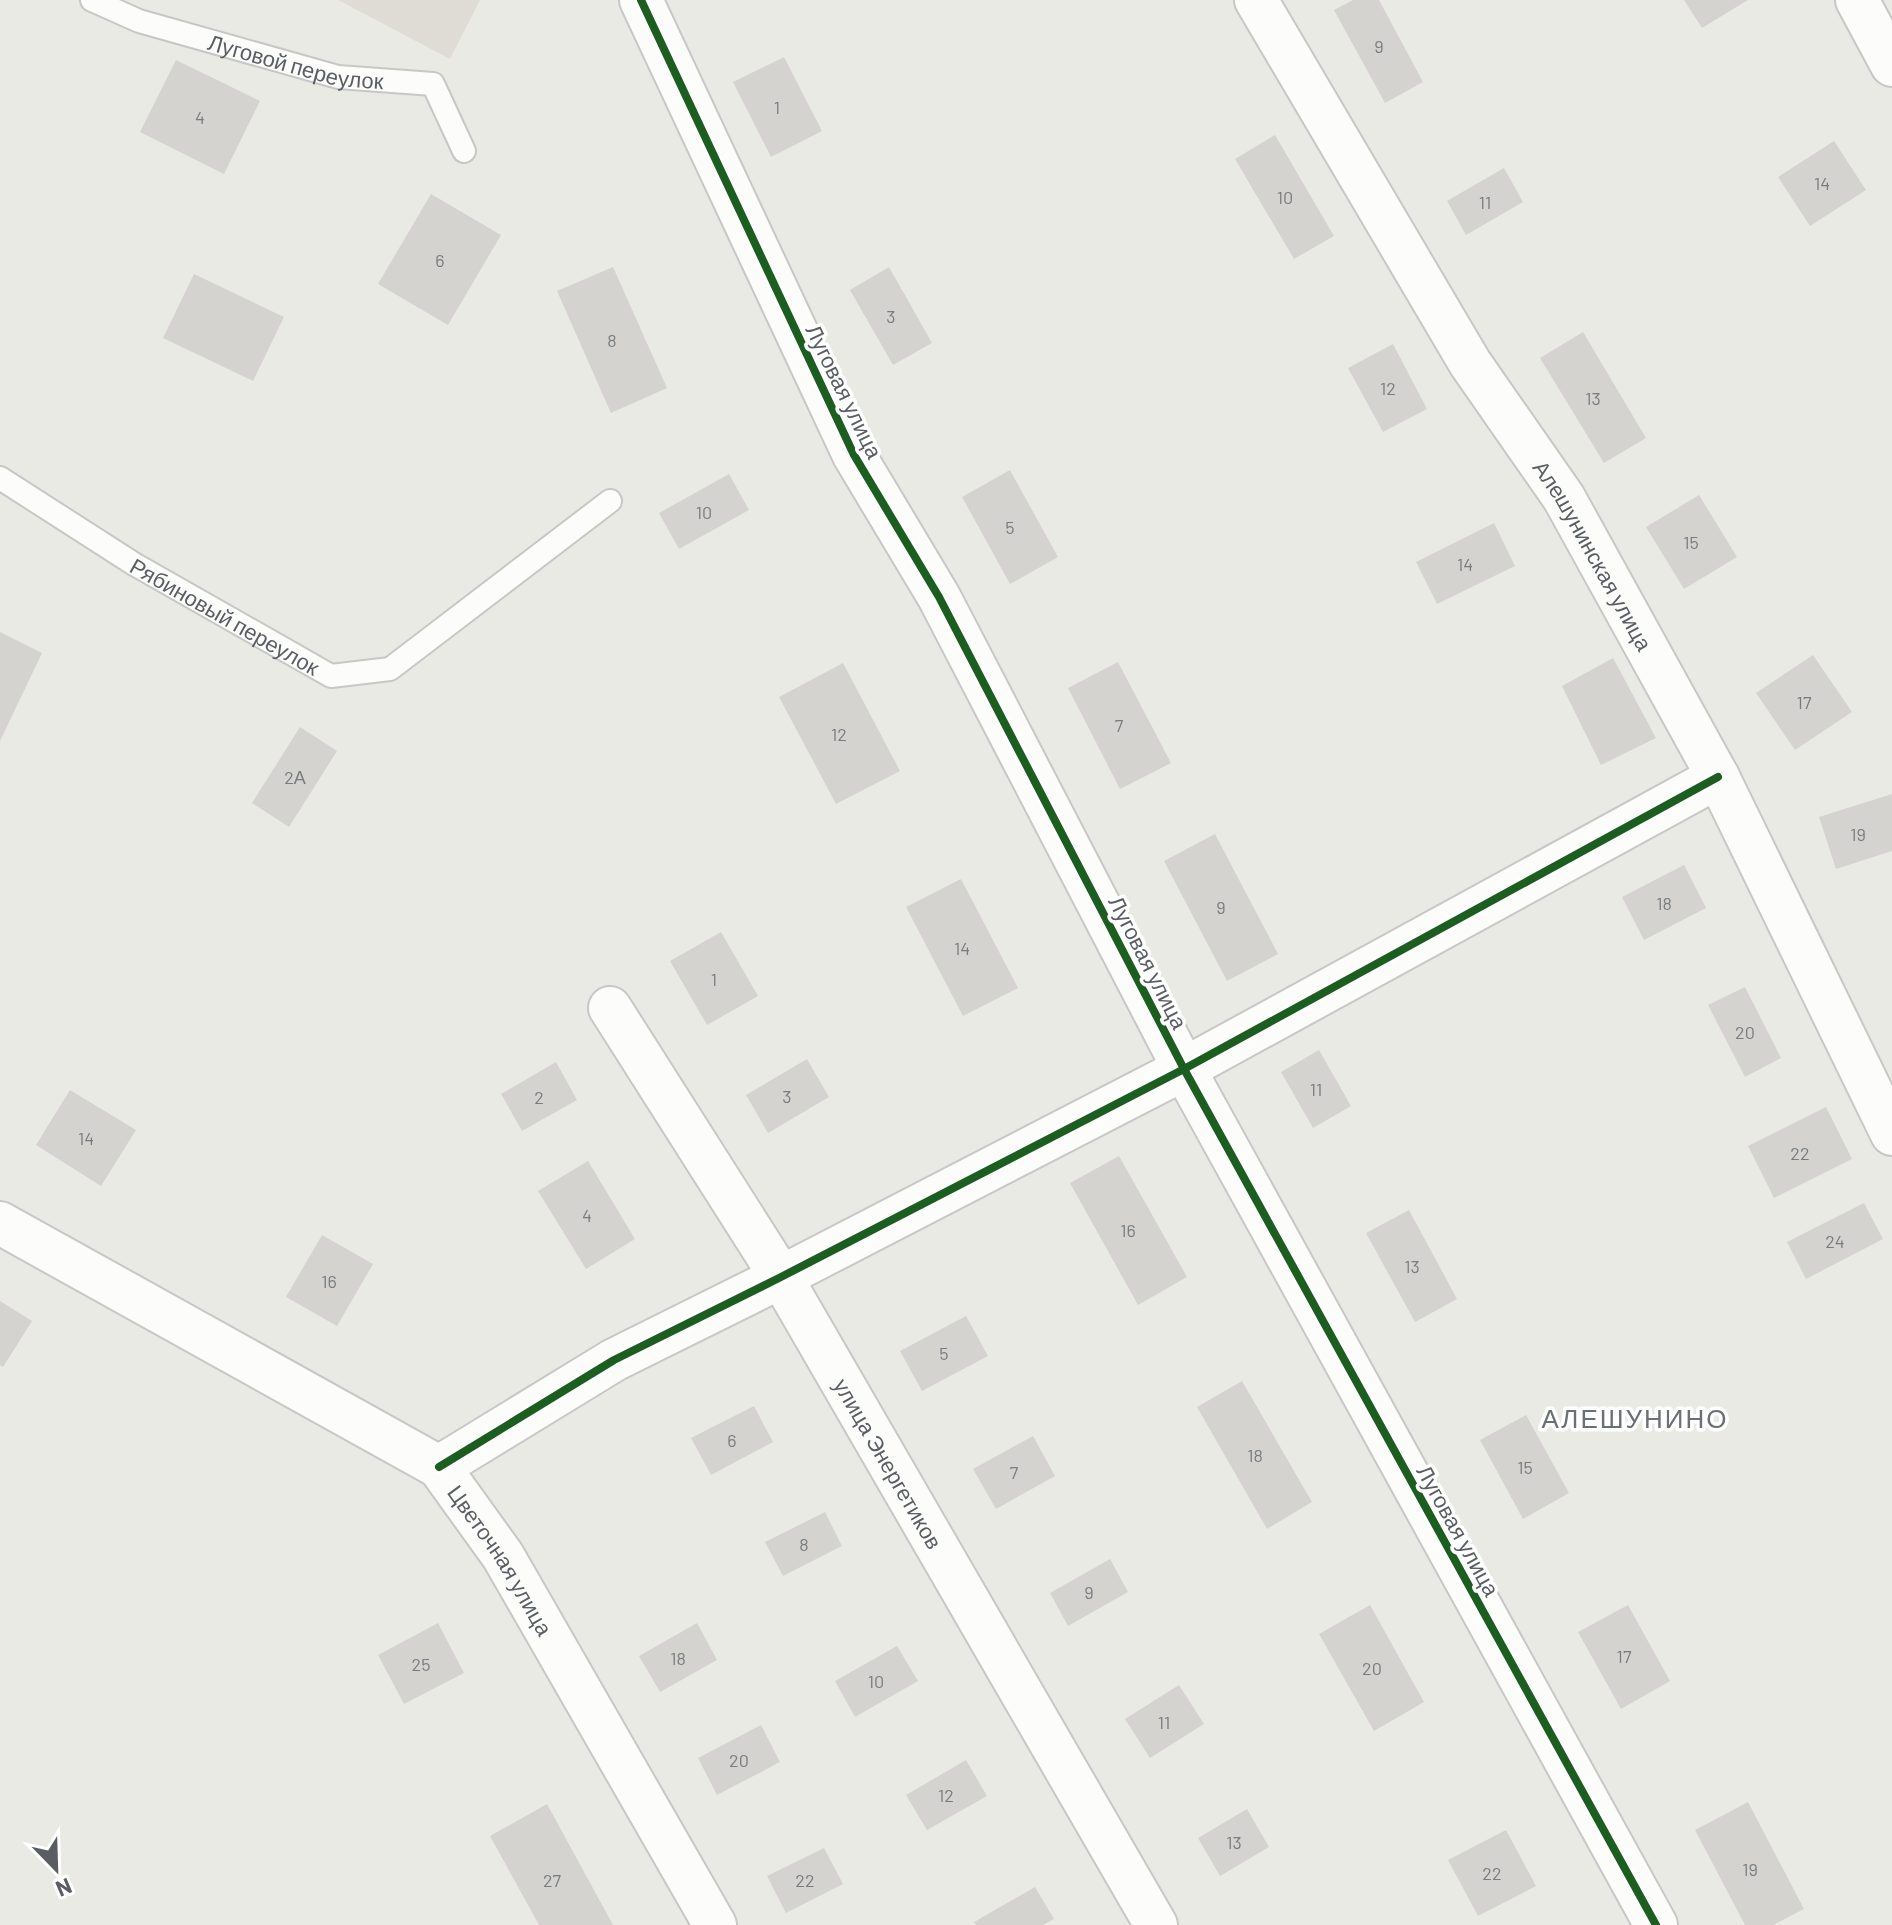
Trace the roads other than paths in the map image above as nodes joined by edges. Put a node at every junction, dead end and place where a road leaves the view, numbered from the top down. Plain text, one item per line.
1 (92, 0) edge
2 (641, 0) edge
3 (1256, 0) edge
4 (1857, 0) edge
5 (1892, 65) edge
6 (464, 151) dead end
7 (0, 478) edge
8 (610, 501) dead end
9 (1718, 777) junction
10 (610, 1008) dead end
11 (1184, 1069) junction
12 (1892, 1134) edge
13 (0, 1223) edge
14 (781, 1277) junction
15 (439, 1467) junction
16 (715, 1925) edge
17 (1156, 1925) edge
18 (1656, 1925) edge

1 - 6 lane, Луговой переулок
2 - 11 street, Луговая улица
3 - 9 street, Алешунинская улица
4 - 5 street
7 - 8 lane, Рябиновый переулок
9 - 11 street
9 - 12 street, Алешунинская улица
10 - 14 street, улица Энергетиков
11 - 14 street
11 - 18 street, Луговая улица
13 - 15 street, Цветочная улица
14 - 15 street
14 - 17 street, улица Энергетиков
15 - 16 street, Цветочная улица

